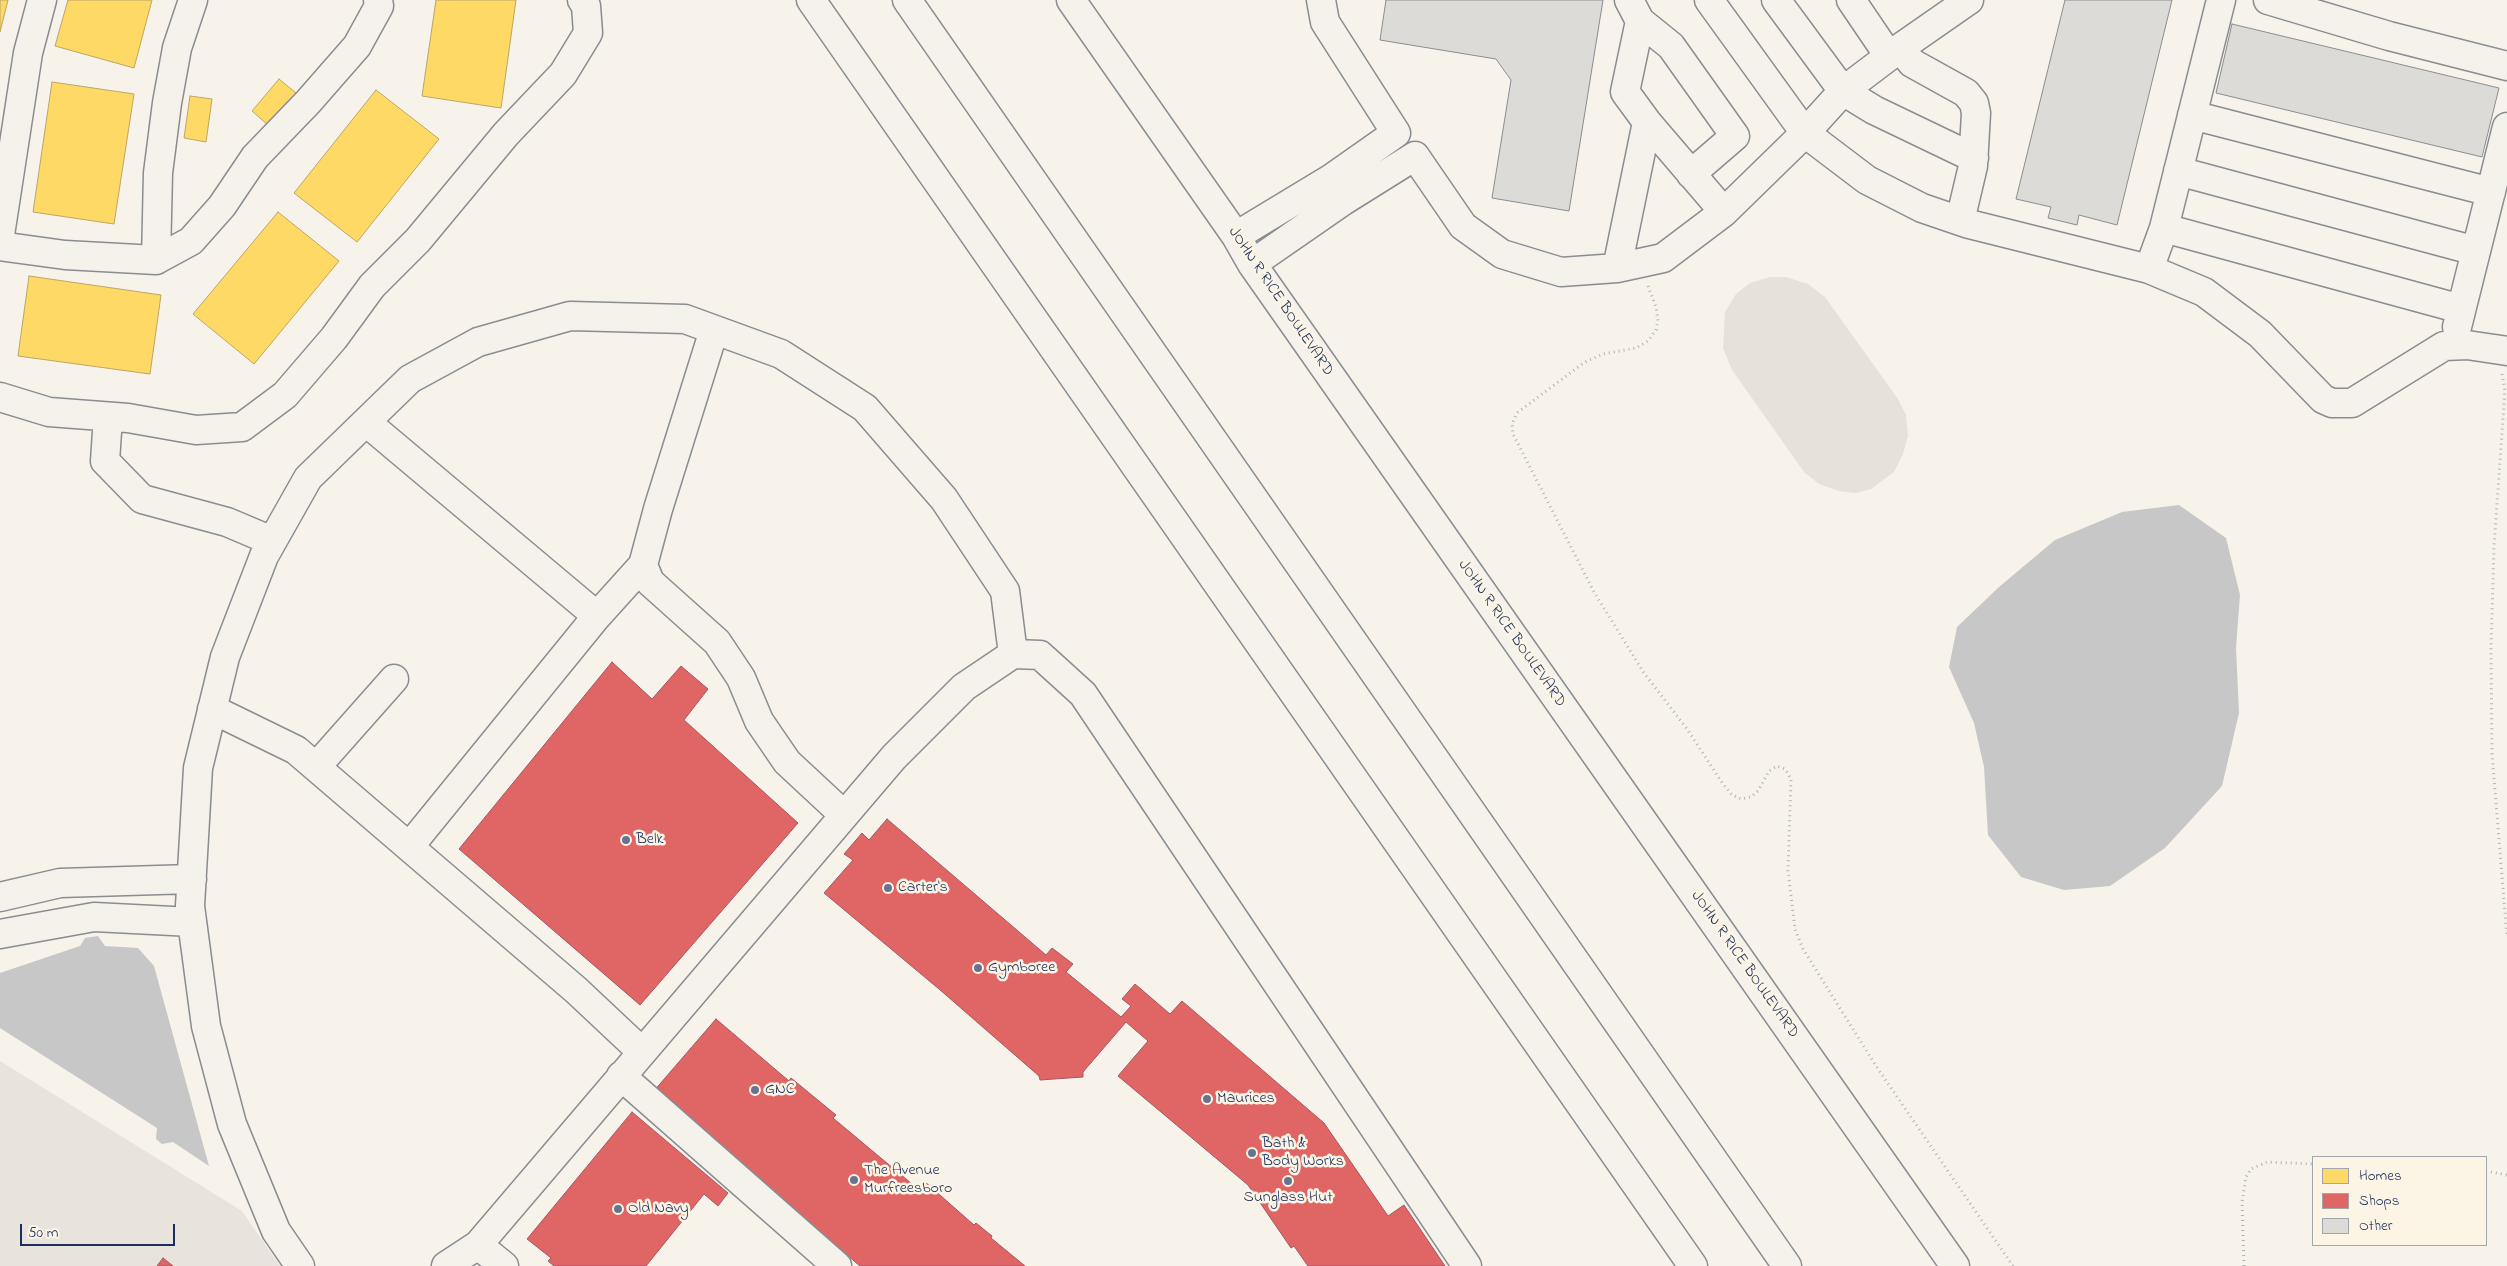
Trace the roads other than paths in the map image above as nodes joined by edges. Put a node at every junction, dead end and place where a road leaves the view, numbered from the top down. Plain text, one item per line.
1 (42, 0) edge
2 (193, 0) edge
3 (378, 0) edge
4 (582, 0) edge
5 (811, 0) edge
6 (907, 0) edge
7 (1320, 0) edge
8 (1709, 0) edge
9 (1776, 0) edge
10 (1851, 0) edge
11 (1969, 0) edge
12 (2221, 0) edge
13 (2268, 0) edge
14 (1078, 3) edge
15 (1634, 10) edge
16 (1894, 52) junction
17 (2507, 66) edge
18 (1844, 92) junction
19 (2192, 115) junction
20 (1647, 122) junction
21 (2507, 127) edge
22 (1805, 133) junction
23 (1974, 158) junction
24 (2178, 171) junction
25 (1692, 174) junction
26 (2491, 192) junction
27 (1724, 212) junction
28 (1960, 221) junction
29 (2164, 228) junction
30 (0, 235) edge
31 (1236, 236) junction
32 (0, 246) edge
33 (2476, 251) junction
34 (156, 260) junction
35 (1252, 264) junction
36 (1617, 268) junction
37 (2150, 269) junction
38 (2461, 309) junction
39 (714, 330) junction
40 (2452, 345) junction
41 (2503, 359) edge
42 (0, 397) edge
43 (108, 416) junction
44 (366, 422) junction
45 (272, 541) junction
46 (643, 565) junction
47 (597, 616) junction
48 (1012, 654) junction
49 (394, 679) dead end
50 (212, 709) junction
51 (316, 767) junction
52 (844, 815) junction
53 (409, 847) junction
54 (192, 879) junction
55 (0, 897) edge
56 (192, 922) junction
57 (0, 934) edge
58 (642, 1052) junction
59 (621, 1076) junction
60 (478, 1245) junction
61 (300, 1266) edge
62 (446, 1266) edge
63 (504, 1266) edge
64 (837, 1266) edge
65 (1467, 1266) edge
66 (1693, 1266) edge
67 (1786, 1266) edge
68 (1955, 1266) edge

1 - 30 main road
2 - 34 main road
3 - 34 main road
4 - 43 main road
5 - 66 main road
6 - 67 main road
7 - 31 main road
8 - 22 main road
9 - 18 main road
10 - 16 main road
11 - 16 main road
12 - 19 main road
13 - 17 main road
14 - 31 main road, JOHN R RICE BOULEVARD
15 - 20 main road
15 - 25 main road
16 - 18 main road
16 - 23 main road
18 - 22 main road
18 - 23 main road
19 - 24 main road
19 - 26 main road
20 - 25 main road
20 - 36 main road
21 - 26 main road
22 - 27 main road
22 - 28 main road
23 - 28 main road
24 - 29 main road
24 - 33 main road
25 - 27 main road
26 - 33 main road
27 - 36 main road
28 - 37 main road
29 - 37 main road
29 - 38 main road
31 - 35 main road, JOHN R RICE BOULEVARD
32 - 34 main road
33 - 38 main road
35 - 36 main road
35 - 68 main road, JOHN R RICE BOULEVARD
37 - 40 main road
38 - 40 main road
39 - 44 main road
39 - 46 main road
39 - 48 main road
40 - 41 main road
42 - 43 main road
43 - 45 main road
44 - 45 main road
44 - 47 main road
45 - 50 main road
46 - 47 main road
46 - 52 main road
47 - 53 main road
48 - 52 main road
48 - 65 main road
49 - 51 main road
50 - 51 main road
50 - 54 main road
51 - 53 main road
52 - 58 main road
53 - 58 main road
54 - 55 main road
54 - 56 main road
56 - 57 main road
56 - 61 main road
58 - 59 main road
59 - 60 main road
59 - 64 main road
60 - 62 main road
60 - 63 main road

